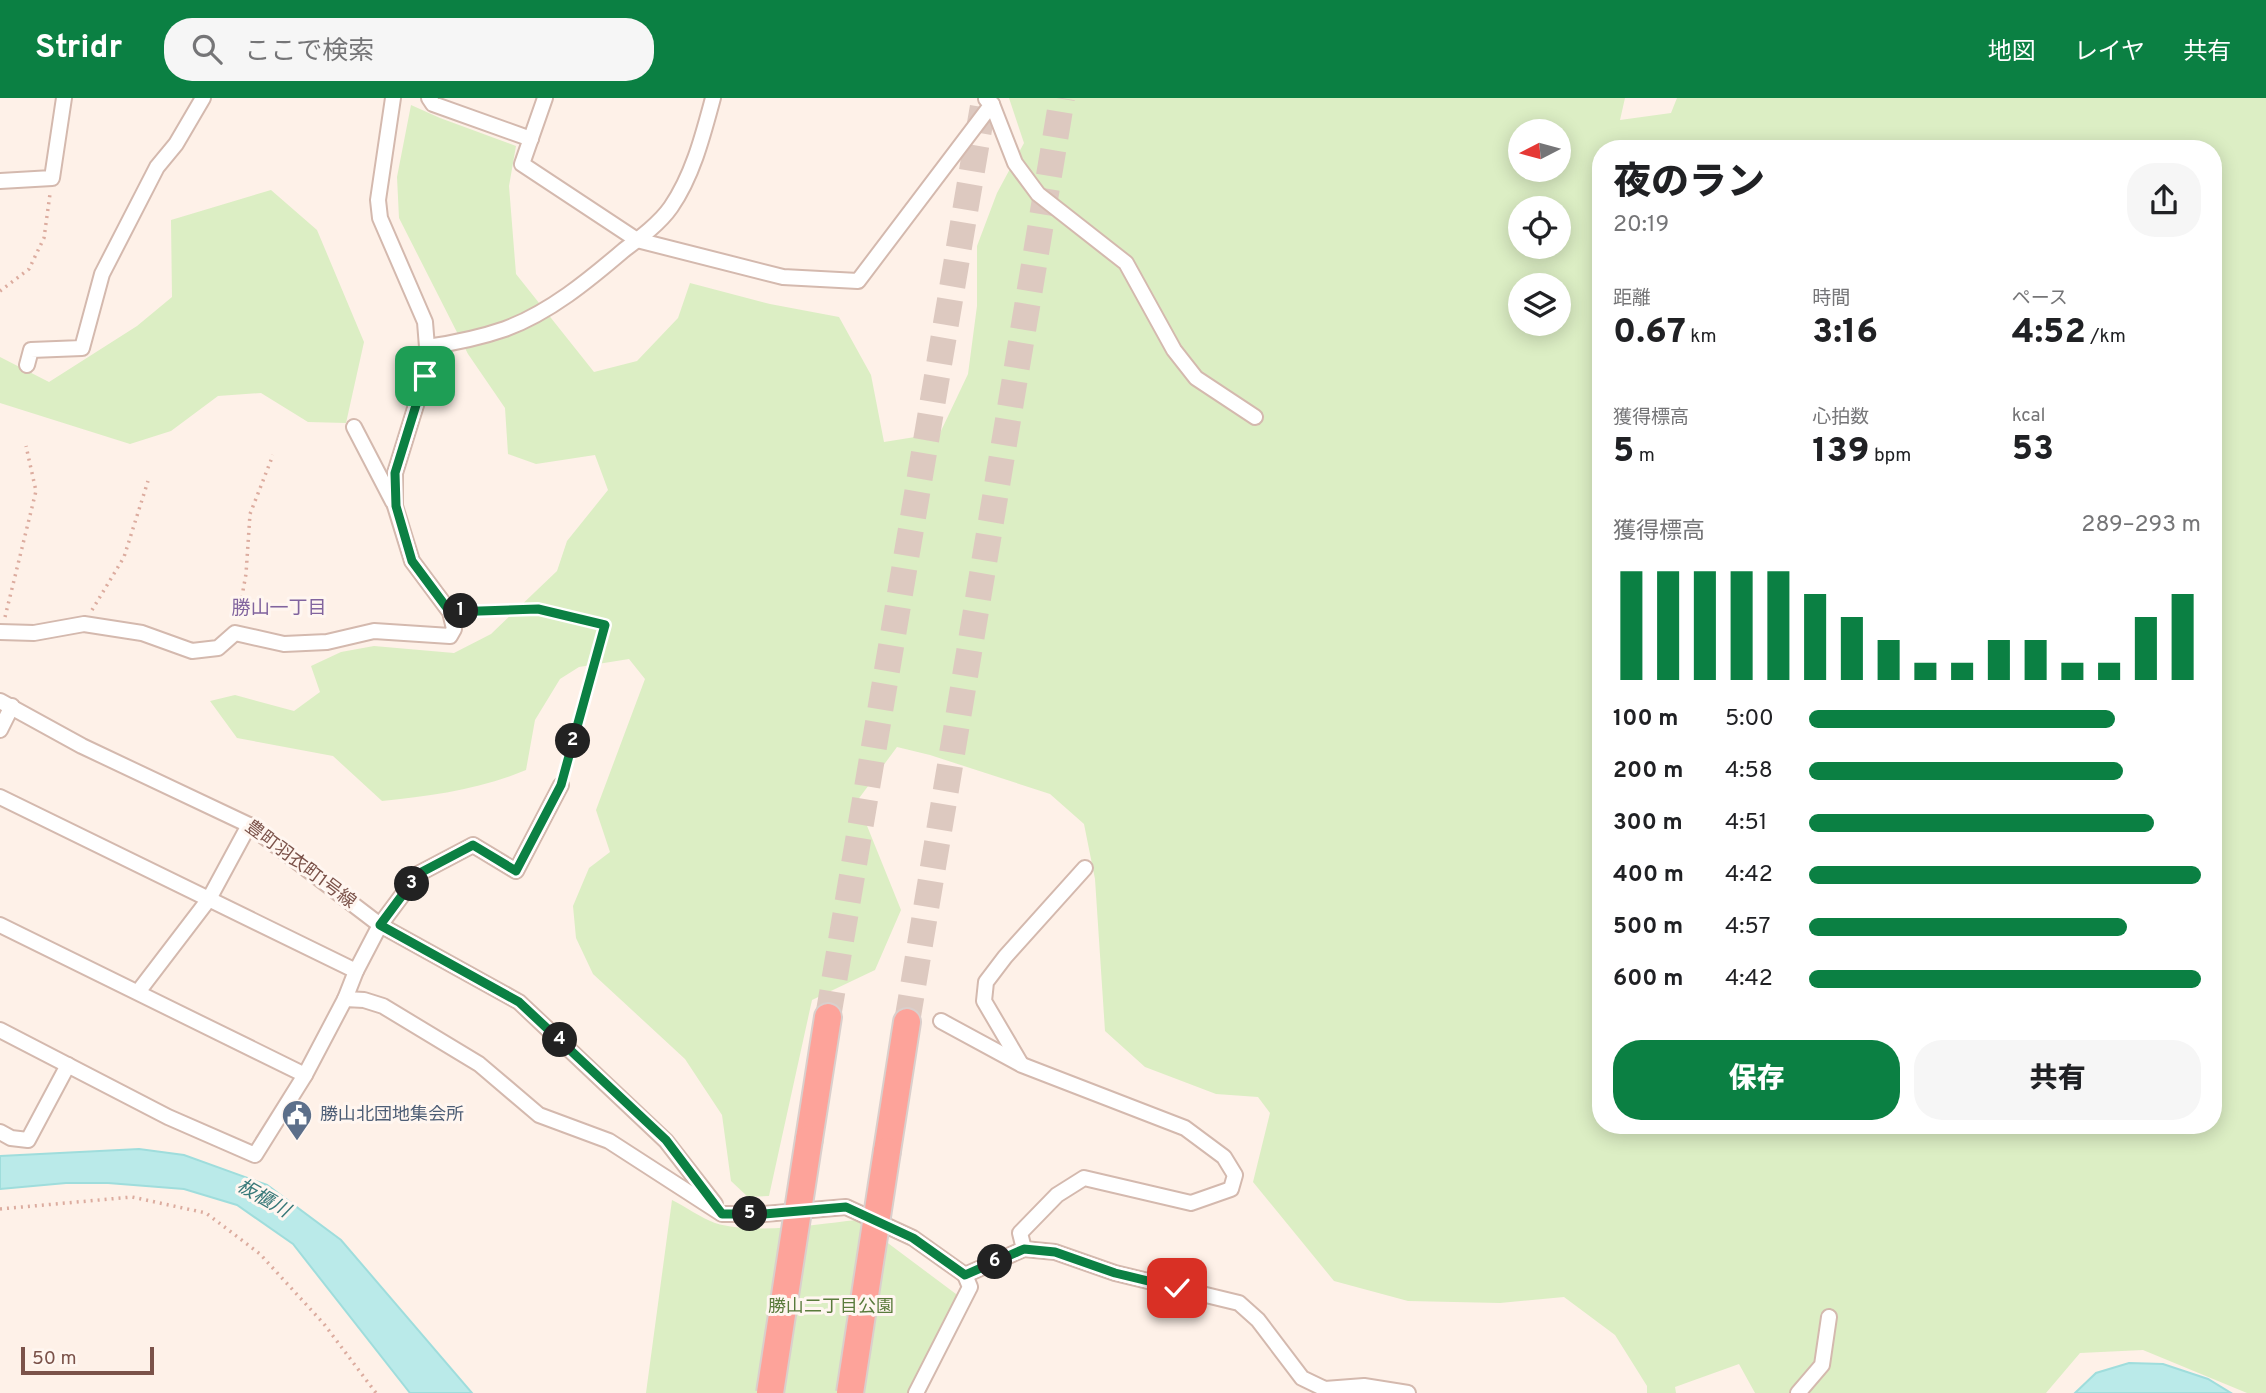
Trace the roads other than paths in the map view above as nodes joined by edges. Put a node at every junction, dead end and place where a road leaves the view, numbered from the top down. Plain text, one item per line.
1 (64, 98) edge
2 (203, 98) edge
3 (393, 98) edge
4 (429, 98) edge
5 (545, 98) edge
6 (713, 98) edge
7 (988, 101) edge
8 (531, 139) junction
9 (0, 181) edge
10 (637, 240) junction
11 (427, 347) junction
12 (27, 365) dead end
13 (1255, 417) dead end
14 (354, 427) dead end
15 (396, 506) junction
16 (450, 612) junction
17 (605, 625) road end
18 (1, 632) edge
19 (6, 704) edge
20 (0, 730) edge
21 (561, 785) road end
22 (0, 797) edge
23 (249, 825) junction
24 (1085, 868) dead end
25 (209, 899) junction
26 (0, 925) edge
27 (380, 925) junction
28 (356, 971) junction
29 (138, 992) junction
30 (345, 999) junction
31 (828, 1017) tunnel mouth
32 (941, 1021) dead end
33 (907, 1022) tunnel mouth
34 (0, 1030) edge
35 (68, 1065) junction
36 (1022, 1065) junction
37 (305, 1075) junction
38 (0, 1132) edge
39 (722, 1214) junction
40 (1024, 1249) junction
41 (965, 1275) junction
42 (1829, 1317) dead end
43 (1311, 1383) junction
44 (1338, 1391) edge
45 (770, 1393) edge
46 (850, 1393) edge
47 (916, 1393) edge
48 (1300, 1393) edge
49 (1408, 1393) edge
50 (1798, 1393) edge

1 - 9 street
2 - 12 street
3 - 11 street
4 - 8 street
5 - 8 street
6 - 10 street
7 - 10 street
7 - 13 street
8 - 10 street
10 - 11 street
11 - 15 street
14 - 15 street
15 - 16 street
16 - 17 lane
16 - 18 street
19 - 20 street
19 - 23 street, 豊町羽衣町1号線
21 - 27 street
22 - 25 street
23 - 25 street
23 - 27 street, 豊町羽衣町1号線
24 - 36 street
25 - 28 street
25 - 29 street
26 - 29 street
27 - 28 street
27 - 39 street, 豊町羽衣町1号線
28 - 30 street
29 - 37 street
30 - 37 street
30 - 39 street
31 - 45 highway, bridge
32 - 36 street
33 - 46 highway, bridge
34 - 35 street
35 - 37 street
35 - 38 street
36 - 40 street
39 - 41 street
40 - 41 street
40 - 43 street
41 - 47 street
42 - 50 street
43 - 44 street
43 - 48 street
44 - 49 street

